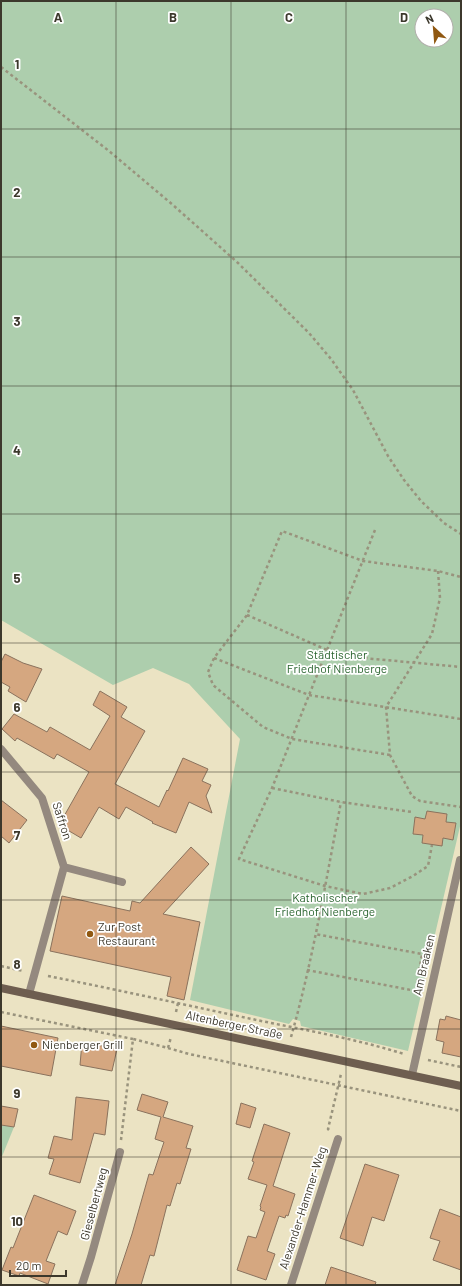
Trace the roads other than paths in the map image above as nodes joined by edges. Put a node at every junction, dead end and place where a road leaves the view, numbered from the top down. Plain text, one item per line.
1 (1, 748) edge
2 (461, 858) edge
3 (64, 867) junction
4 (122, 882) dead end
5 (1, 988) edge
6 (29, 994) junction
7 (412, 1075) junction
8 (461, 1086) edge
9 (338, 1139) dead end
10 (120, 1152) road end
11 (82, 1285) edge
12 (291, 1285) edge

1 - 3 street, Saffron
2 - 7 street, Am Braaken
3 - 4 street
3 - 6 street
5 - 6 main road, Altenberger Straße
6 - 7 main road, Altenberger Straße
7 - 8 main road, Altenberger Straße
9 - 12 street, Alexander-Hammer-Weg
10 - 11 street, Gieselbertweg

